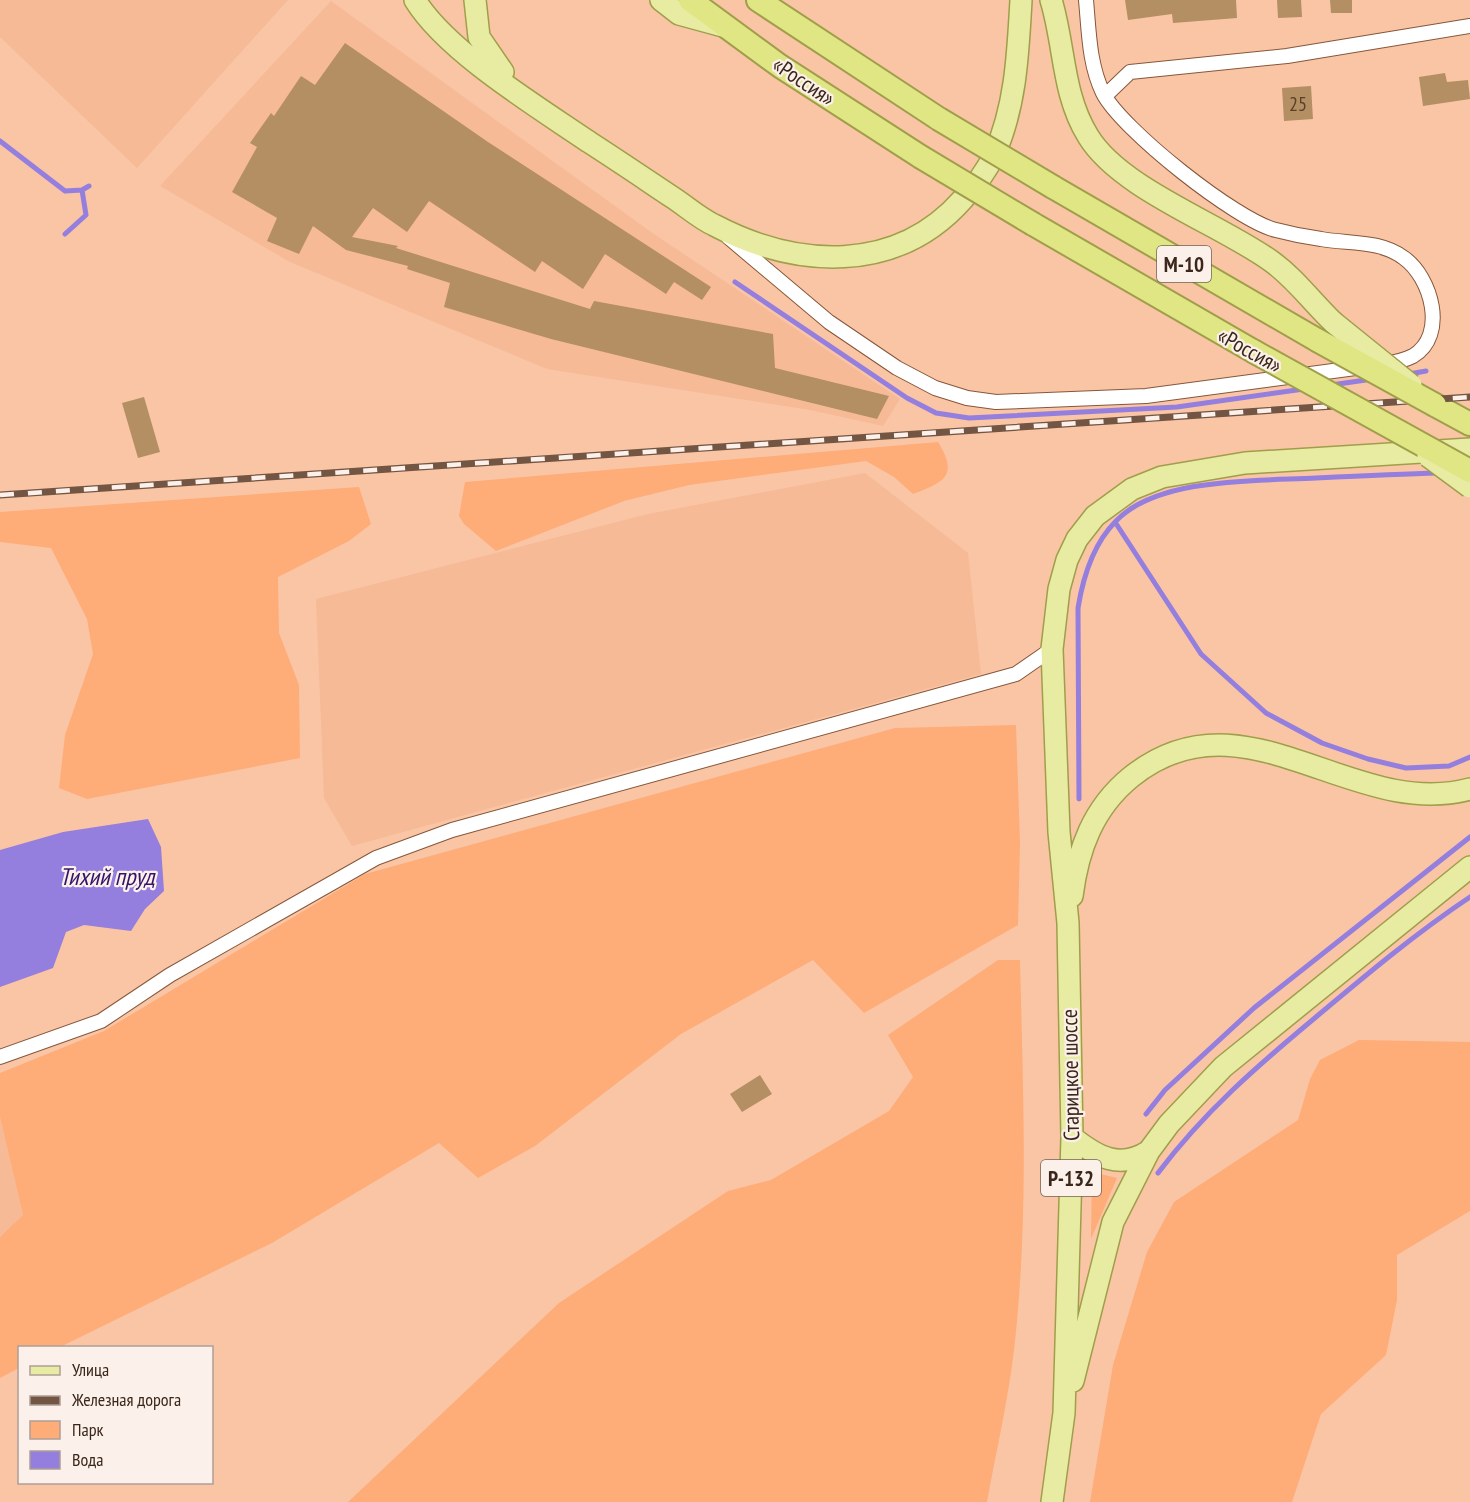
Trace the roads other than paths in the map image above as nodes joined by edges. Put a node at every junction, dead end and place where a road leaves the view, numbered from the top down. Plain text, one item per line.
1 (415, 0) edge
2 (475, 0) edge
3 (661, 0) edge
4 (690, 0) edge
5 (758, 0) edge
6 (1021, 0) edge
7 (1051, 0) edge
8 (1086, 0) edge
9 (724, 26) junction
10 (1470, 26) edge
11 (1105, 96) junction
12 (538, 107) junction
13 (713, 225) junction
14 (1435, 405) junction
15 (1470, 424) edge
16 (1391, 430) junction
17 (1470, 448) edge
18 (1470, 471) edge
19 (1470, 487) edge
20 (1052, 649) junction
21 (1470, 789) edge
22 (1470, 867) edge
23 (1068, 933) junction
24 (0, 1057) edge
25 (1072, 1137) junction
26 (1149, 1151) junction
27 (1064, 1413) junction
28 (1052, 1502) edge

1 - 12 main road
2 - 12 main road
3 - 9 main road
4 - 9 highway, «Россия» / М-10
5 - 14 highway, «Россия» / М-10, bridge
6 - 13 main road
7 - 14 main road, bridge
8 - 11 street
9 - 16 highway, «Россия» / М-10, bridge
10 - 11 street
11 - 13 street
12 - 13 main road
14 - 15 highway, «Россия» / М-10
16 - 18 highway, «Россия» / М-10, bridge
16 - 19 main road, bridge
17 - 20 main road, Старицкое шоссе
20 - 23 main road, Старицкое шоссе / Р-132
20 - 24 street
21 - 23 main road
22 - 26 main road
23 - 25 main road, Старицкое шоссе / Р-132
25 - 26 main road
25 - 27 main road, Старицкое шоссе / Р-132
26 - 27 main road
27 - 28 main road, Старицкое шоссе / Р-132

